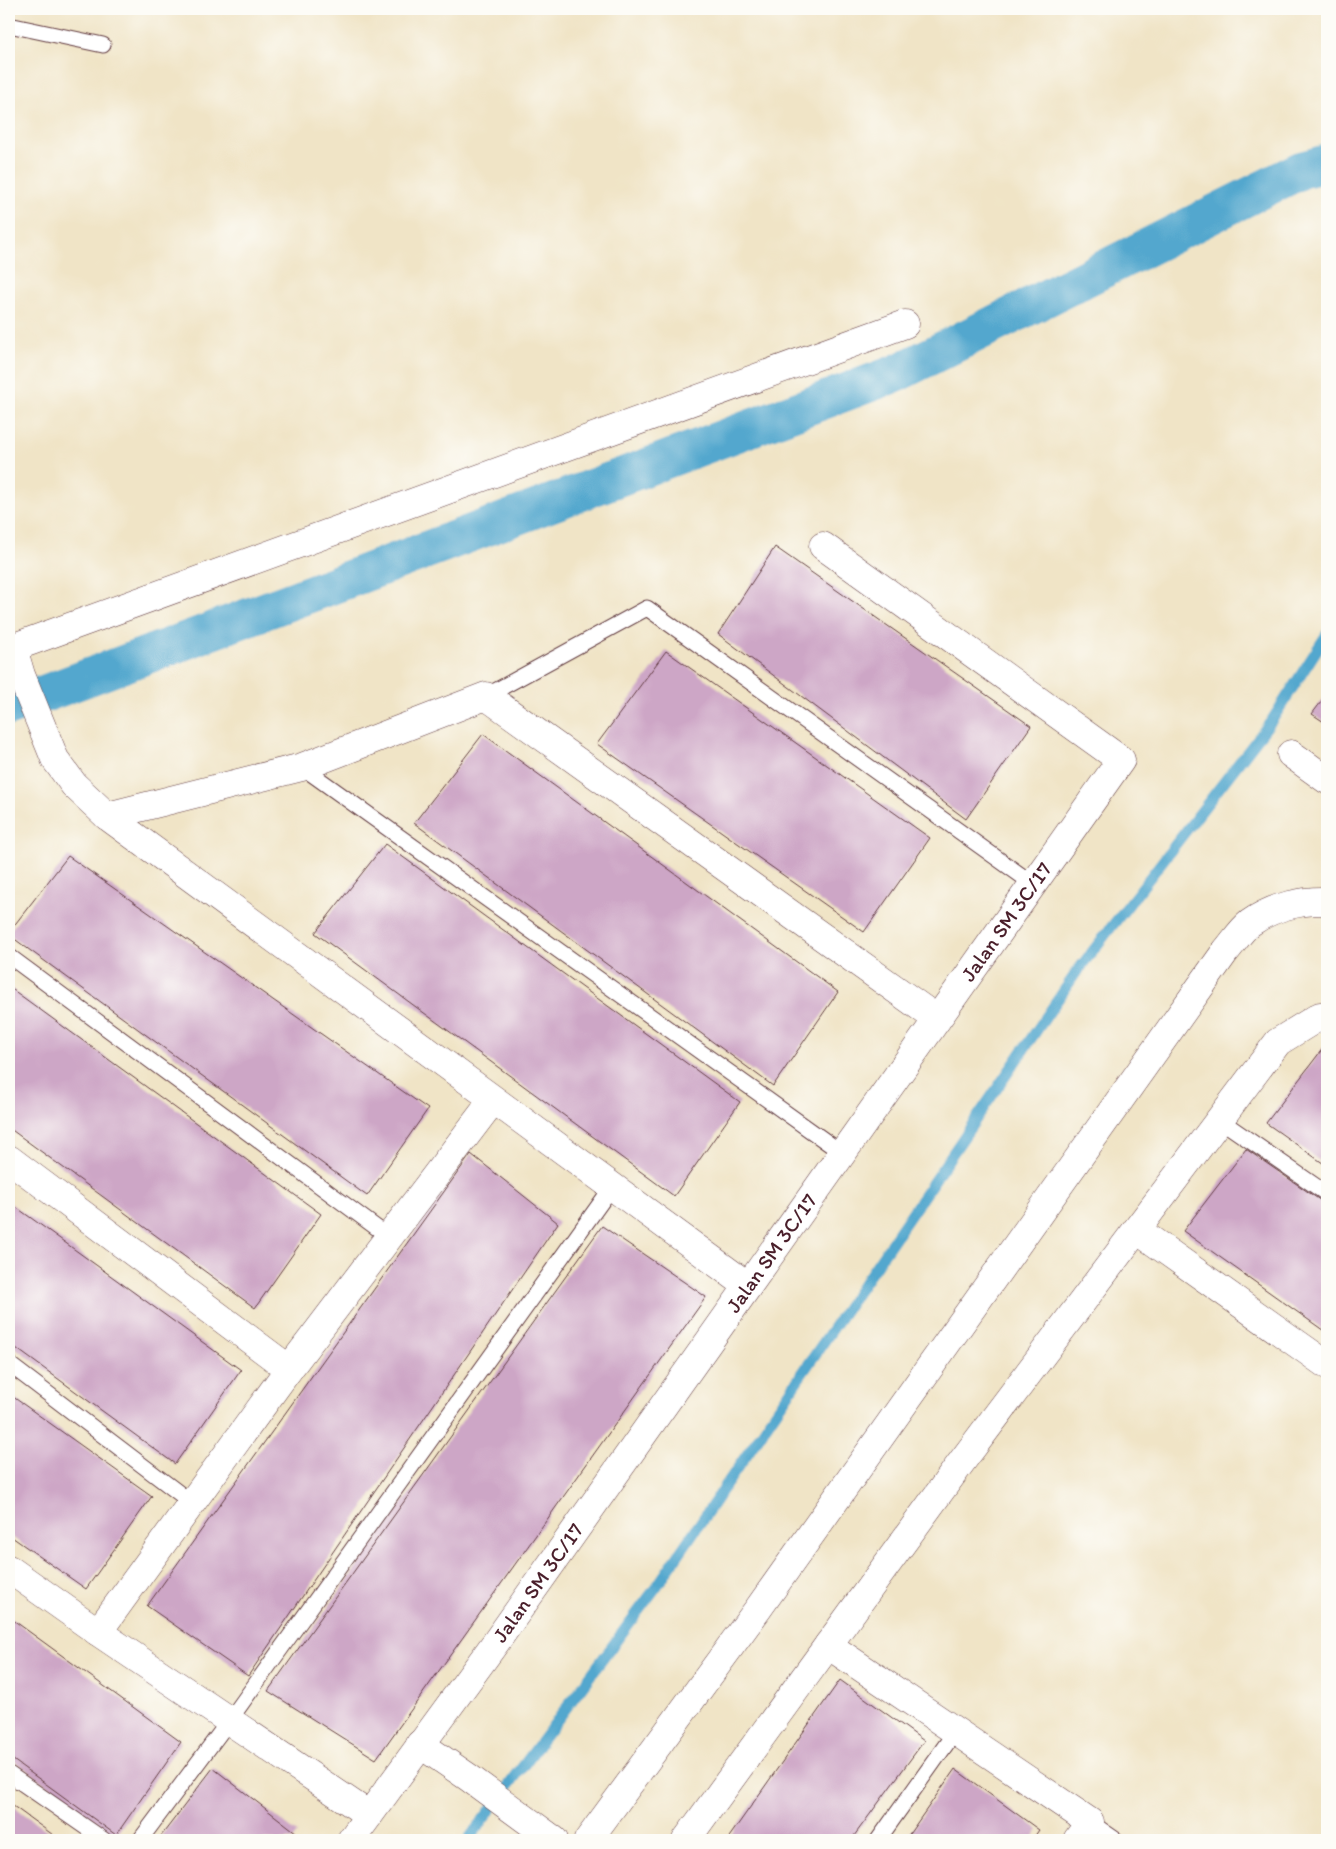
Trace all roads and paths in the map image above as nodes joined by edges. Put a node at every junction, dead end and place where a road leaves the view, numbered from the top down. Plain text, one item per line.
1 (9, 25) edge
2 (103, 45) dead end
3 (905, 324) dead end
4 (823, 546) dead end
5 (10, 646) edge
6 (486, 696) junction
7 (1291, 754) dead end
8 (302, 767) junction
9 (1327, 780) edge
10 (107, 816) junction
11 (1033, 884) junction
12 (1327, 901) edge
13 (9, 956) edge
14 (1327, 1016) edge
15 (937, 1019) junction
16 (493, 1100) junction
17 (1220, 1120) junction
18 (842, 1153) junction
19 (9, 1159) edge
20 (612, 1187) junction
21 (1327, 1194) edge
22 (1137, 1230) junction
23 (389, 1237) junction
24 (748, 1286) junction
25 (9, 1364) edge
26 (1327, 1365) edge
27 (289, 1369) junction
28 (192, 1503) junction
29 (9, 1569) edge
30 (98, 1632) junction
31 (828, 1645) junction
32 (229, 1721) junction
33 (955, 1732) junction
34 (420, 1744) junction
35 (9, 1774) edge
36 (369, 1815) junction
37 (1083, 1831) edge
38 (545, 1834) edge
39 (104, 1840) edge
40 (140, 1840) edge
41 (351, 1840) edge
42 (588, 1840) edge
43 (686, 1840) edge
44 (878, 1840) edge
45 (1116, 1840) edge

1 - 2 lane
3 - 5 street
4 - 11 street, Jalan SM 3C/17
5 - 10 street
6 - 8 street
6 - 11 lane
6 - 15 street
7 - 9 street
8 - 10 street
8 - 18 lane
10 - 16 street
11 - 15 street, Jalan SM 3C/17
12 - 42 street
13 - 23 lane
14 - 17 street
15 - 18 street, Jalan SM 3C/17
16 - 20 street
16 - 23 street
17 - 21 lane
17 - 22 street
18 - 24 street, Jalan SM 3C/17
19 - 27 street
20 - 24 street
20 - 32 lane
22 - 26 street
22 - 31 street
23 - 27 street
24 - 34 street, Jalan SM 3C/17
25 - 28 lane
27 - 28 street
28 - 30 street
29 - 30 street
30 - 32 street
31 - 33 street
31 - 43 street
32 - 36 street
32 - 40 lane
33 - 37 street
33 - 44 lane
34 - 36 street, Jalan SM 3C/17
34 - 38 street
35 - 39 lane
36 - 41 street, Jalan SM 3C/17
37 - 45 lane

